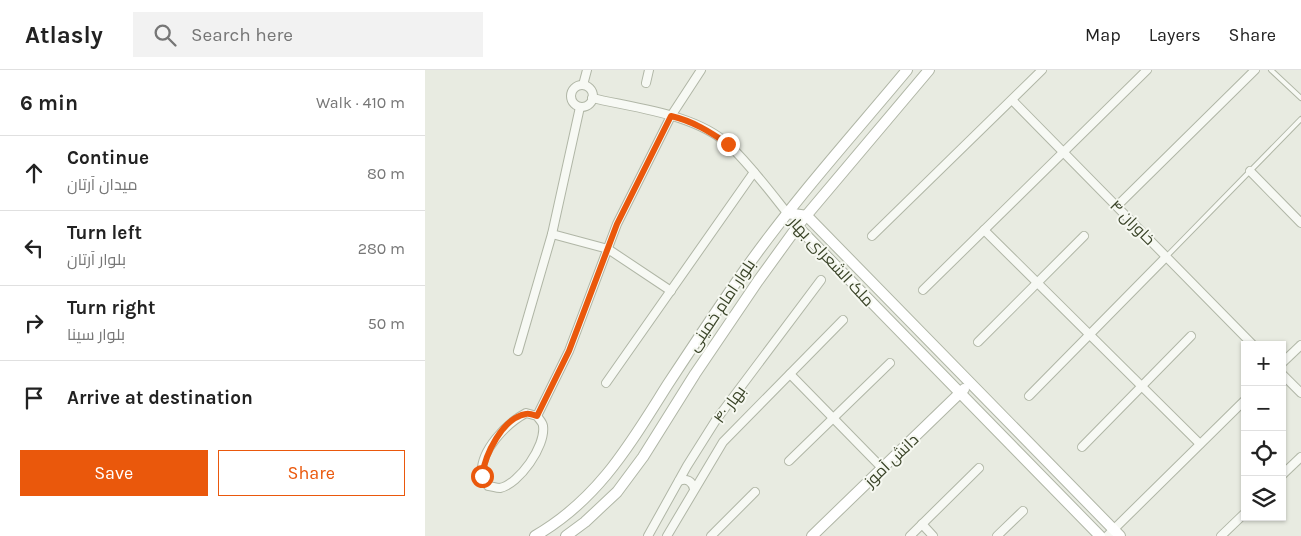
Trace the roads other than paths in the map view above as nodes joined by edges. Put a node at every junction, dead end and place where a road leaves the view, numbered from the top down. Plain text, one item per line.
1 (587, 70) edge
2 (649, 70) edge
3 (701, 70) edge
4 (907, 70) edge
5 (929, 70) edge
6 (1042, 70) edge
7 (1147, 70) edge
8 (1255, 70) edge
9 (1271, 70) edge
10 (646, 83) dead end
11 (583, 85) junction
12 (592, 98) junction
13 (1301, 98) edge
14 (1012, 100) junction
15 (580, 107) junction
16 (671, 116) junction
17 (1301, 119) edge
18 (1063, 152) junction
19 (1250, 171) junction
20 (754, 172) junction
21 (1117, 206) junction
22 (787, 213) junction
23 (807, 216) junction
24 (1301, 223) edge
25 (797, 227) junction
26 (984, 230) junction
27 (552, 234) junction
28 (872, 236) dead end
29 (1084, 236) dead end
30 (608, 249) junction
31 (1166, 257) junction
32 (821, 280) dead end
33 (1037, 283) junction
34 (923, 290) dead end
35 (671, 291) junction
36 (843, 320) dead end
37 (1090, 335) junction
38 (1191, 336) dead end
39 (1249, 341) edge
40 (978, 342) dead end
41 (1301, 345) edge
42 (518, 351) dead end
43 (1286, 359) edge
44 (890, 364) dead end
45 (790, 374) junction
46 (1286, 378) edge
47 (606, 383) dead end
48 (971, 383) junction
49 (1142, 386) junction
50 (960, 393) junction
51 (1301, 393) edge
52 (1029, 396) dead end
53 (1241, 404) edge
54 (537, 416) junction
55 (833, 418) junction
56 (708, 433) junction
57 (723, 442) junction
58 (1200, 444) junction
59 (1082, 447) dead end
60 (1301, 457) edge
61 (789, 461) dead end
62 (882, 468) junction
63 (979, 468) dead end
64 (1286, 472) edge
65 (679, 481) junction
66 (694, 489) junction
67 (755, 492) dead end
68 (1023, 511) dead end
69 (1241, 517) edge
70 (922, 524) junction
71 (653, 527) junction
72 (1113, 534) edge
73 (815, 535) edge
74 (535, 536) edge
75 (566, 536) edge
76 (648, 536) edge
77 (662, 536) edge
78 (667, 536) edge
79 (711, 536) edge
80 (910, 536) edge
81 (933, 536) edge
82 (997, 536) edge
83 (1100, 536) edge
84 (1221, 536) edge

1 - 11 street
2 - 10 street
3 - 16 street
4 - 22 street, بلوار امام خمینی
5 - 23 street, بلوار امام خمینی
6 - 14 street
7 - 18 street
8 - 21 street
9 - 13 lane
11 - 12 street
11 - 15 street
12 - 15 street
12 - 16 street
14 - 18 street, خاوران ۴
14 - 28 street
15 - 27 street
16 - 20 street
16 - 30 street
17 - 19 lane
18 - 21 street, خاوران ۴
18 - 26 street
19 - 24 street
19 - 31 lane
20 - 22 street
20 - 35 street
21 - 31 street, خاوران ۴
22 - 23 street, ملک الشعرای بهار
22 - 25 street, ملک الشعرای بهار
22 - 74 street, بلوار امام خمینی
23 - 25 street, بلوار امام خمینی
23 - 48 street, ملک الشعرای بهار
25 - 50 street, ملک الشعرای بهار
25 - 75 street, بلوار امام خمینی
26 - 33 street
26 - 34 street
27 - 30 street
27 - 42 street
29 - 33 street
30 - 35 street
30 - 54 street
31 - 37 street
31 - 39 street, خاوران ۴
32 - 56 street, بهار ۴۰
33 - 37 street
33 - 40 street
35 - 47 street
36 - 45 street
37 - 49 street
37 - 52 street
38 - 49 street
41 - 43 street
44 - 55 street
45 - 55 street
45 - 57 street
46 - 51 street
48 - 50 street, دانش آموز
48 - 72 street, ملک الشعرای بهار
49 - 58 street
49 - 59 street
50 - 62 street, دانش آموز
50 - 83 street, ملک الشعرای بهار
53 - 58 street
54 - 54 street
55 - 61 street
55 - 62 street
56 - 57 street
56 - 65 street, بهار ۴۰
57 - 66 street
58 - 72 street
60 - 64 street
62 - 73 street, دانش آموز
63 - 70 street
65 - 66 street
65 - 71 street, بهار ۴۰
66 - 78 street
67 - 79 street
68 - 82 street
69 - 84 street
70 - 80 street
70 - 81 street
71 - 76 street, بهار ۴۰
71 - 77 street

